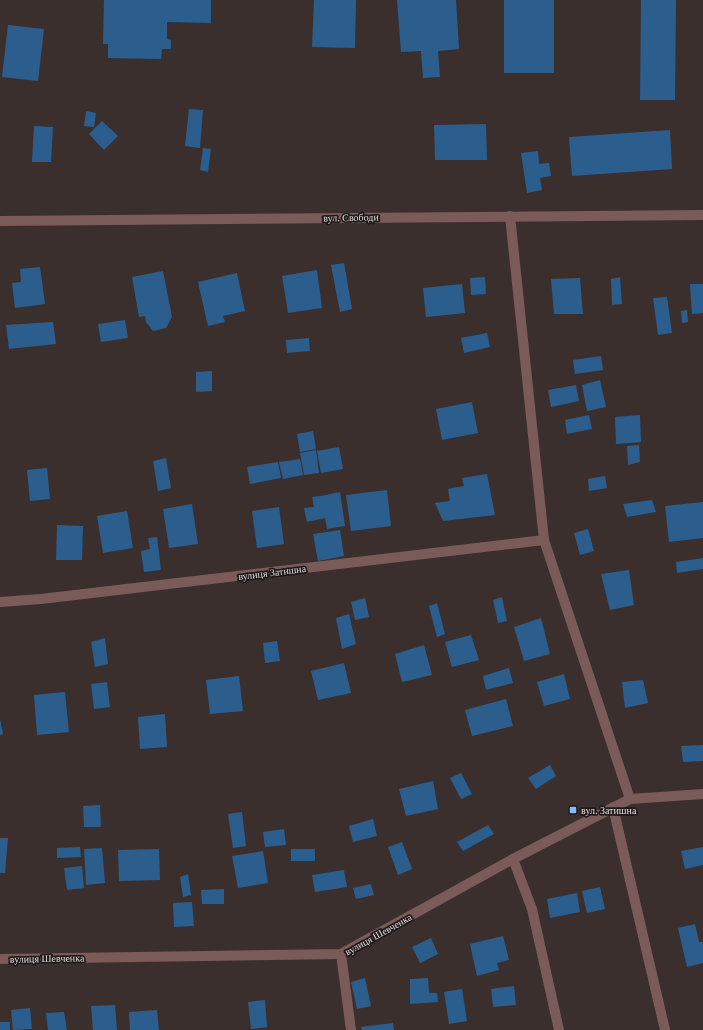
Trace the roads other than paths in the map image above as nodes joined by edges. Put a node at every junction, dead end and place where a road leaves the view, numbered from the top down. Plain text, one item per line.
1 (703, 215) edge
2 (510, 216) junction
3 (0, 221) edge
4 (544, 540) junction
5 (0, 602) edge
6 (703, 794) edge
7 (630, 799) junction
8 (614, 807) junction
9 (513, 859) junction
10 (341, 954) junction
11 (0, 958) edge
12 (351, 1030) edge
13 (559, 1030) edge
14 (665, 1030) edge

1 - 2 street, вул. Свободи
2 - 3 street, вул. Свободи
2 - 4 street
4 - 5 street, вулиця Затишна
4 - 7 street
6 - 7 street, вулиця Шевченка
7 - 8 street, вулиця Шевченка
8 - 9 street, вулиця Шевченка
8 - 14 street
9 - 10 street, вулиця Шевченка
9 - 13 street
10 - 11 street, вулиця Шевченка
10 - 12 street

